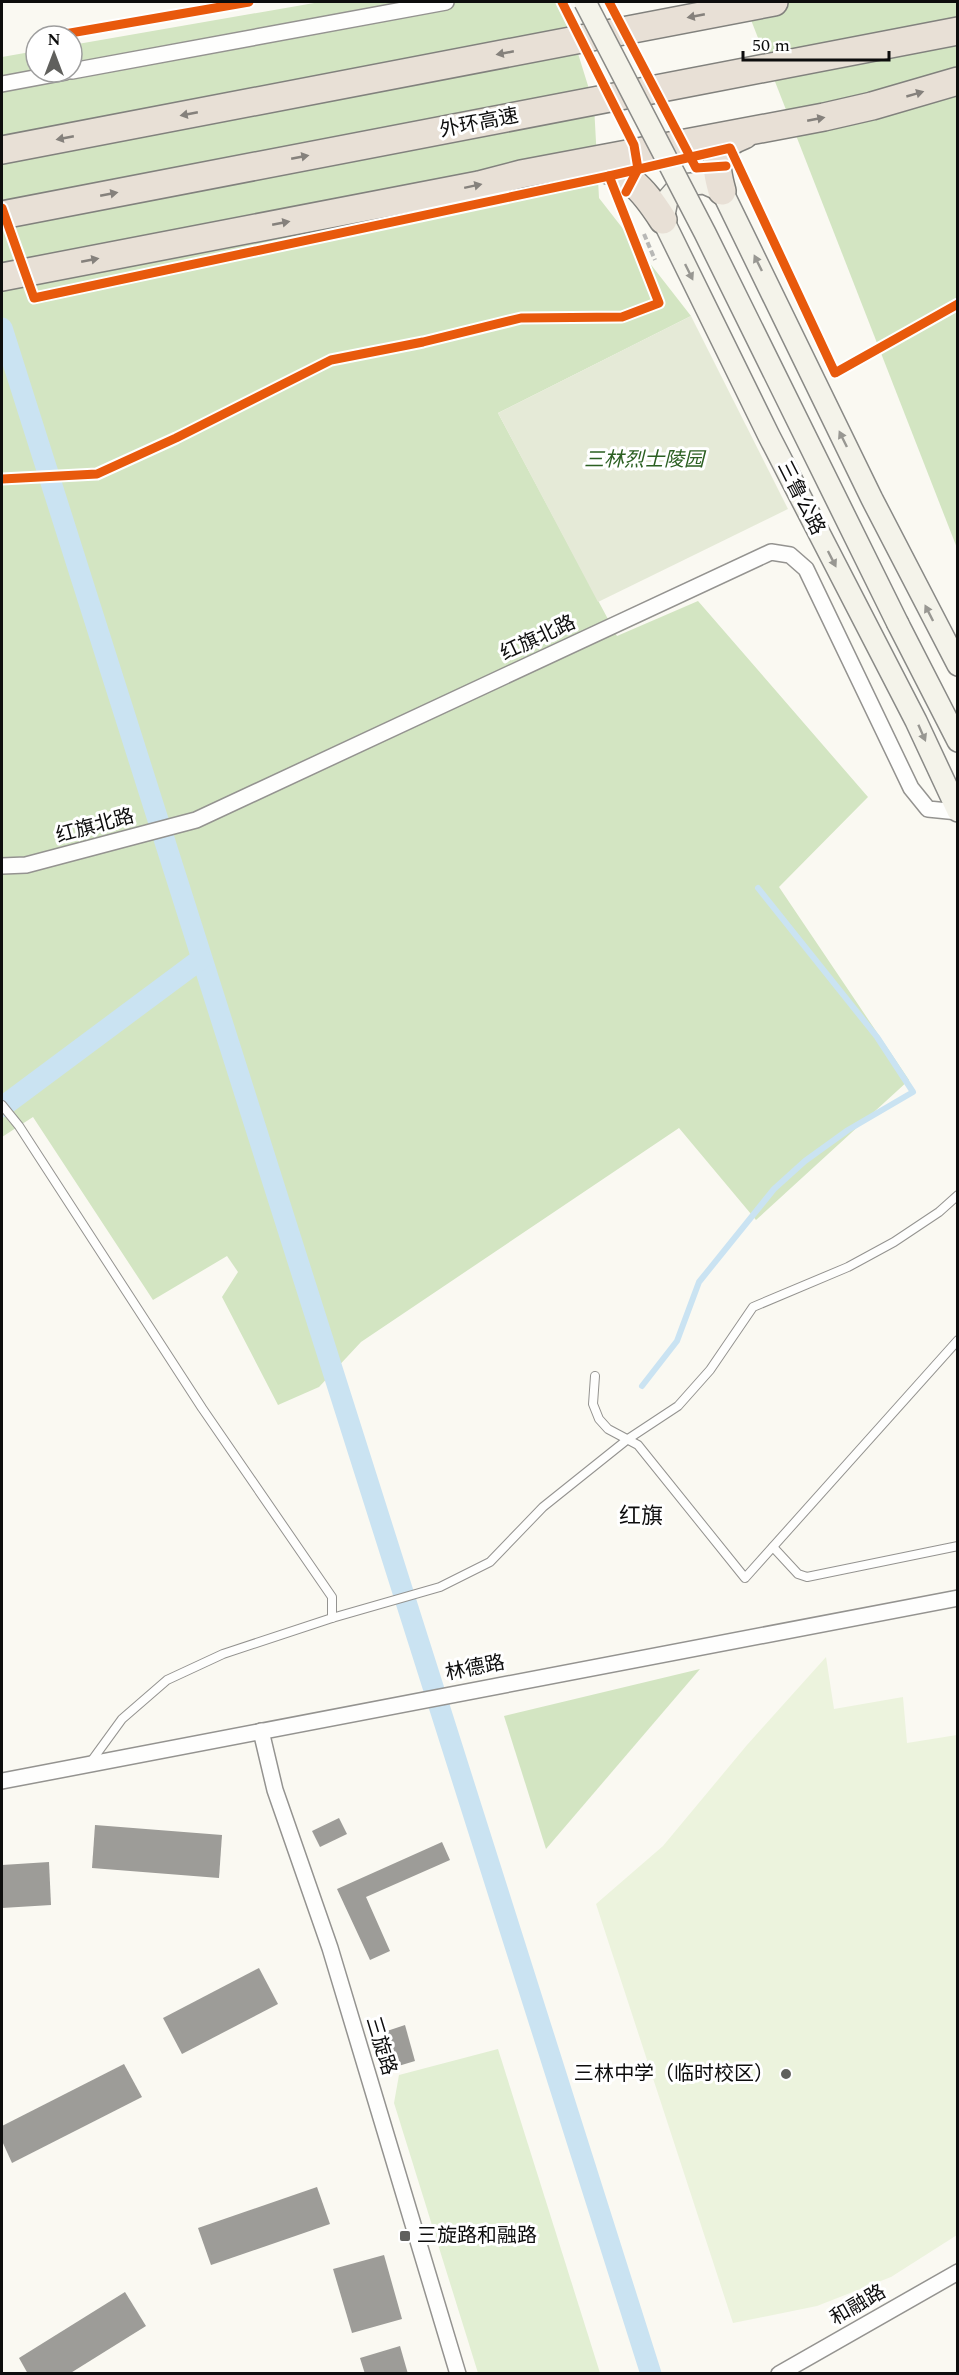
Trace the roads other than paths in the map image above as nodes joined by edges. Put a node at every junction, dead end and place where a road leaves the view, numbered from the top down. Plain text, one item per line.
1 (446, 2) edge
2 (585, 2) edge
3 (774, 2) edge
4 (957, 31) edge
5 (84, 69) edge
6 (24, 80) edge
7 (957, 81) edge
8 (2, 84) edge
9 (758, 130) junction
10 (2, 150) edge
11 (576, 164) junction
12 (722, 191) junction
13 (6, 214) edge
14 (663, 220) junction
15 (2, 277) edge
16 (957, 665) edge
17 (957, 741) edge
18 (957, 812) edge
19 (2, 866) edge
20 (2, 1105) edge
21 (957, 1195) edge
22 (957, 1340) edge
23 (595, 1376) dead end
24 (628, 1438) junction
25 (957, 1546) edge
26 (773, 1547) junction
27 (957, 1598) edge
28 (332, 1618) junction
29 (261, 1731) junction
30 (89, 1764) junction
31 (2, 1781) edge
32 (957, 2272) edge
33 (459, 2373) edge
34 (779, 2373) edge

1 - 5 street
2 - 17 main road, 三鲁公路, bridge
3 -> 10 highway
13 -> 4 highway, 外环高速
6 - 8 street
9 -> 7 highway
9 - 11 highway
9 - 12 highway
11 - 14 highway
15 -> 11 highway
12 - 14 main road
16 -> 12 main road
14 -> 18 main road, 三鲁公路
18 - 19 street, 红旗北路
20 - 28 lane
21 - 24 lane
22 - 26 lane
23 - 24 lane
24 - 26 lane
24 - 28 lane
25 - 26 lane
27 - 29 street, 林德路
28 - 30 lane
29 - 30 street, 林德路
29 - 33 street, 三旋路
30 - 31 street, 林德路
32 - 34 street, 和融路

